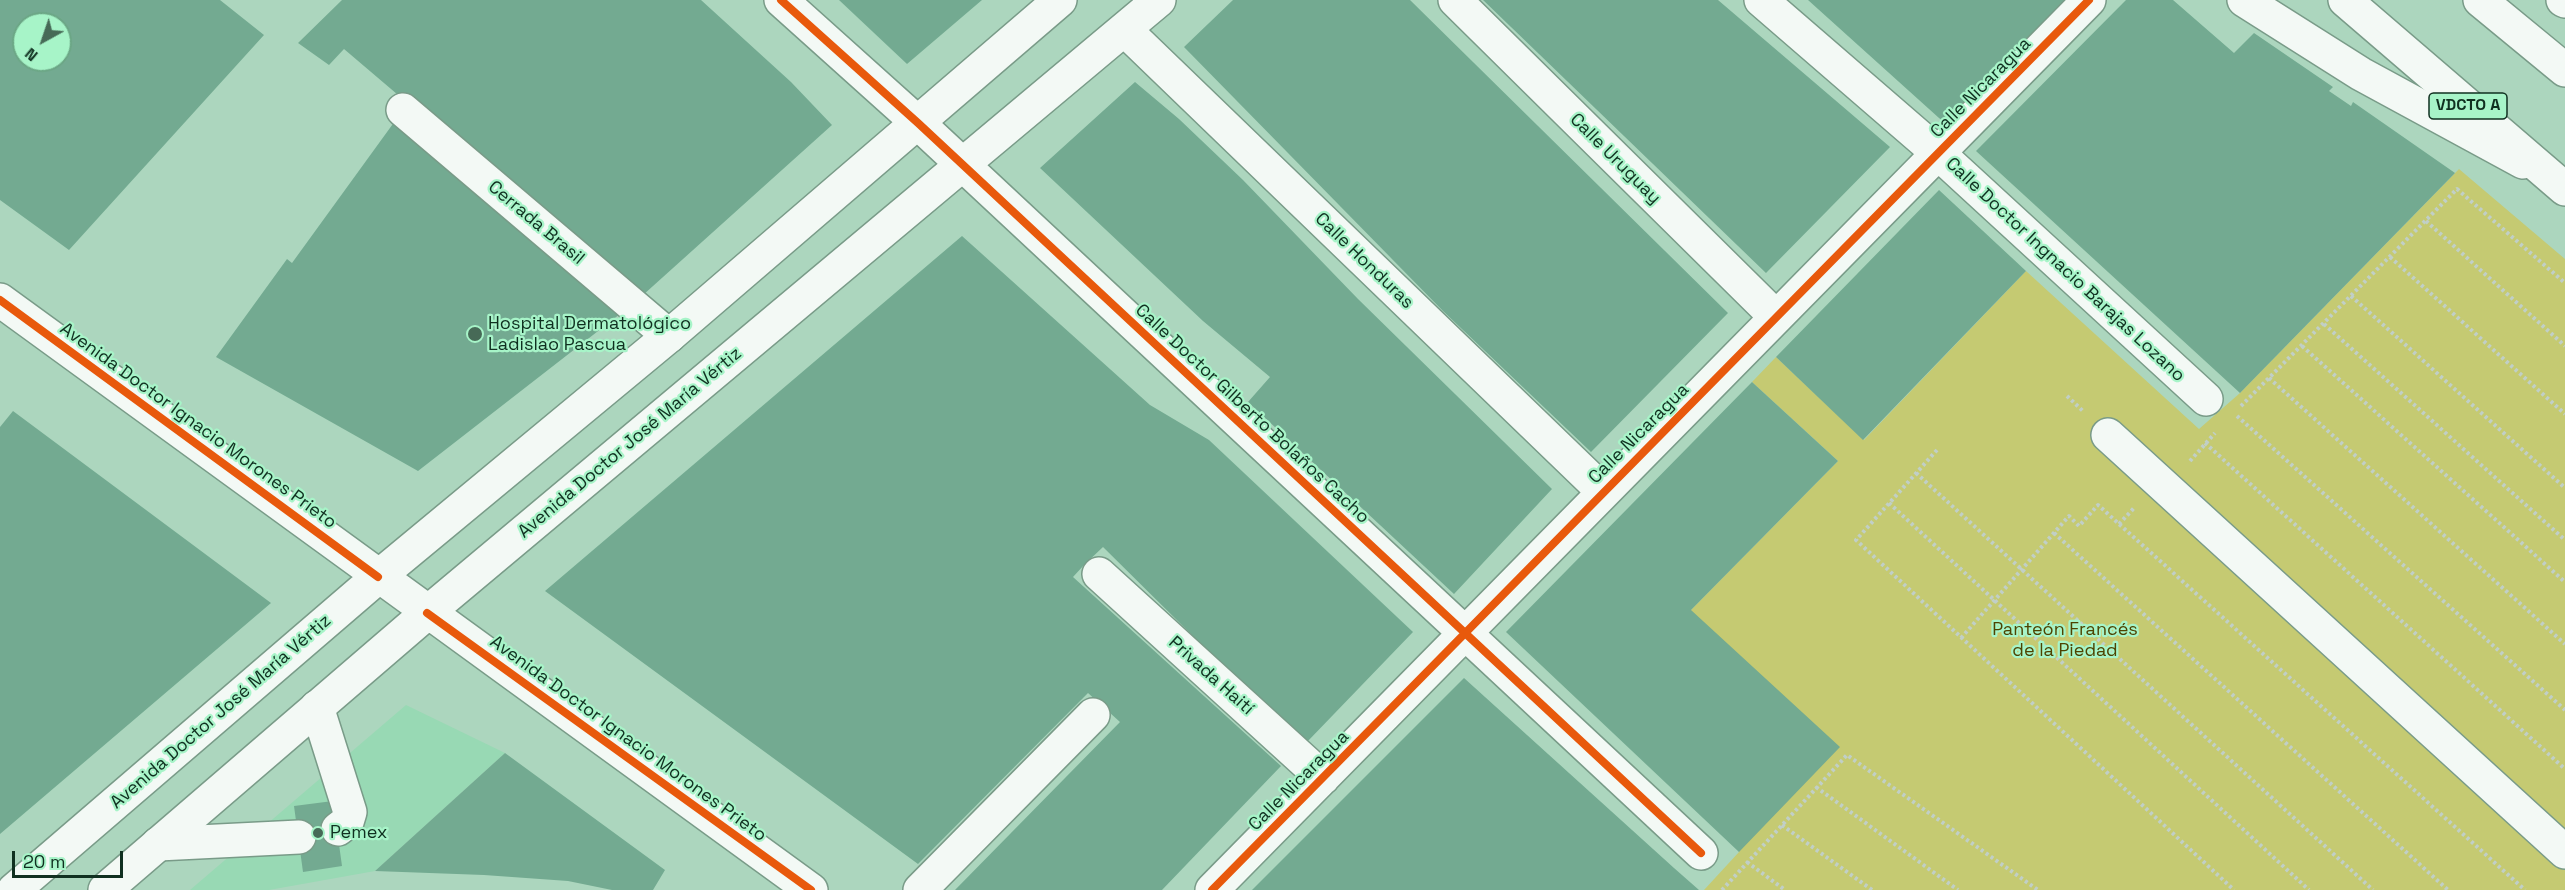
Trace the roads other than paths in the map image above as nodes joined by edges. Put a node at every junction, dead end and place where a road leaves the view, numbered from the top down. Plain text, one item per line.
1 (781, 0) edge
2 (1060, 0) edge
3 (1159, 0) edge
4 (1455, 0) edge
5 (1761, 0) edge
6 (2089, 0) edge
7 (2244, 0) edge
8 (2344, 0) edge
9 (2480, 0) edge
10 (1125, 30) junction
11 (2565, 70) edge
12 (403, 110) dead end
13 (918, 123) junction
14 (1938, 153) junction
15 (962, 167) junction
16 (2557, 182) edge
17 (0, 300) edge
18 (1776, 317) junction
19 (669, 336) junction
20 (2222, 411) road end
21 (2108, 435) dead end
22 (1604, 492) junction
23 (1099, 574) dead end
24 (378, 577) junction
25 (427, 612) junction
26 (1465, 632) junction
27 (317, 707) junction
28 (1093, 715) dead end
29 (1323, 778) junction
30 (338, 829) dead end
31 (299, 837) dead end
32 (158, 844) junction
33 (2565, 852) edge
34 (1701, 853) dead end
35 (14, 890) edge
36 (105, 890) edge
37 (811, 890) edge
38 (920, 890) edge
39 (1212, 890) edge

1 - 13 main road, Calle Doctor Gilberto Bolaños Cacho
2 - 13 main road, Avenida Doctor José María Vértiz
3 - 10 main road, Avenida Doctor José María Vértiz
4 - 18 main road, Calle Uruguay
5 - 14 main road, Calle Doctor Ingnacio Barajas Lozano
6 - 14 main road, Calle Nicaragua
7 - 16 main road
8 - 16 main road, VDCTO A
9 - 11 main road
10 - 15 main road, Avenida Doctor José María Vértiz
10 - 22 main road, Calle Honduras
12 - 19 main road, Cerrada Brasil
13 - 15 main road, Calle Doctor Gilberto Bolaños Cacho
13 - 19 main road, Avenida Doctor José María Vértiz
14 - 18 main road, Calle Nicaragua
14 - 20 main road, Calle Doctor Ingnacio Barajas Lozano
15 - 25 main road, Avenida Doctor José María Vértiz
15 - 26 main road, Calle Doctor Gilberto Bolaños Cacho
17 - 24 main road, Avenida Doctor Ignacio Morones Prieto
18 - 22 main road, Calle Nicaragua
19 - 24 main road, Avenida Doctor José María Vértiz
21 - 33 main road
22 - 26 main road, Calle Nicaragua
23 - 29 main road, Privada Haití
24 - 25 main road, Avenida Doctor Ignacio Morones Prieto
24 - 35 main road, Avenida Doctor José María Vértiz
25 - 27 main road, Avenida Doctor José María Vértiz
25 - 37 main road, Avenida Doctor Ignacio Morones Prieto
26 - 29 main road, Calle Nicaragua
26 - 34 main road, Calle Doctor Gilberto Bolaños Cacho
27 - 30 main road
27 - 32 main road, Avenida Doctor José María Vértiz
28 - 38 main road
29 - 39 main road, Calle Nicaragua
31 - 32 main road
32 - 36 main road, Avenida Doctor José María Vértiz

